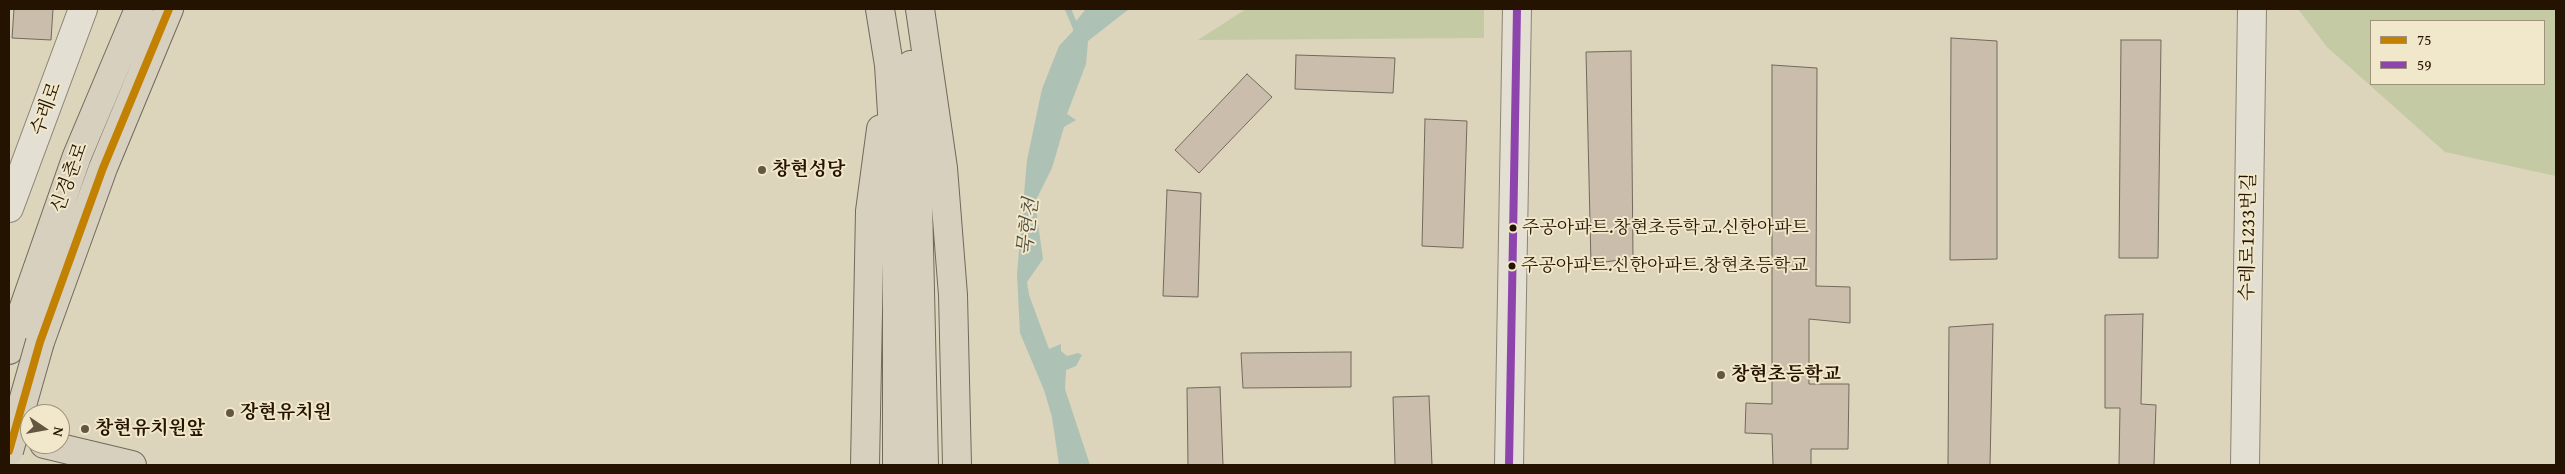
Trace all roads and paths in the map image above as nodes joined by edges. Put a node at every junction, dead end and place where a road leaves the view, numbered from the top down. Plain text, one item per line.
1 (83, 9) edge
2 (138, 9) edge
3 (169, 9) edge
4 (880, 9) edge
5 (906, 9) edge
6 (920, 9) edge
7 (1517, 9) edge
8 (2252, 9) edge
9 (889, 66) junction
10 (9, 208) edge
11 (11, 342) edge
12 (70, 450) edge
13 (9, 451) edge
14 (132, 465) edge
15 (865, 465) edge
16 (897, 465) edge
17 (924, 465) edge
18 (957, 465) edge
19 (1509, 465) edge
20 (2245, 465) edge

1 - 10 street, 수레로
2 - 11 main road, 신경춘로
3 - 13 main road, 신경춘로, bridge
4 - 9 main road
5 - 17 main road
6 - 18 main road
7 - 19 street
8 - 20 street, 수레로1233번길
9 - 15 main road
9 - 16 main road
12 - 14 main road

